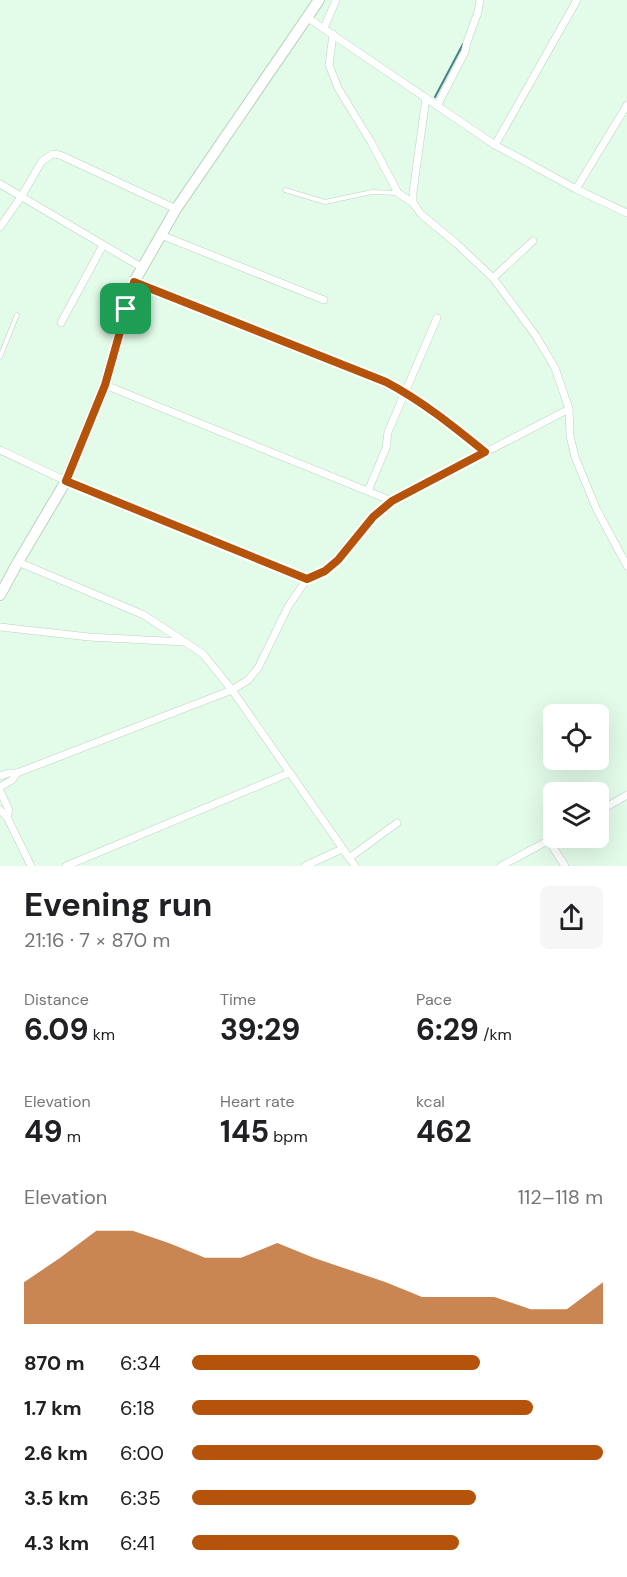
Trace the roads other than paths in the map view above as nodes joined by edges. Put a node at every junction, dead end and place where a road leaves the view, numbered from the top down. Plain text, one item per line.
1 (319, 0) edge
2 (336, 0) edge
3 (480, 0) edge
4 (577, 0) edge
5 (308, 18) junction
6 (324, 28) junction
7 (333, 34) junction
8 (426, 98) junction
9 (627, 105) edge
10 (437, 106) junction
11 (495, 146) junction
12 (0, 184) edge
13 (576, 189) junction
14 (285, 190) dead end
15 (398, 193) junction
16 (21, 197) junction
17 (413, 203) junction
18 (176, 209) junction
19 (627, 213) edge
20 (0, 227) edge
21 (161, 235) junction
22 (533, 241) dead end
23 (103, 245) junction
24 (141, 267) junction
25 (493, 278) junction
26 (134, 282) junction
27 (324, 300) dead end
28 (17, 315) dead end
29 (437, 318) dead end
30 (61, 323) dead end
31 (0, 357) edge
32 (105, 385) junction
33 (405, 392) junction
34 (569, 409) junction
35 (0, 450) edge
36 (485, 452) junction
37 (66, 481) junction
38 (368, 491) junction
39 (392, 501) junction
40 (18, 562) junction
41 (627, 566) edge
42 (307, 579) junction
43 (0, 595) edge
44 (0, 627) edge
45 (187, 642) junction
46 (232, 690) junction
47 (289, 773) junction
48 (17, 774) junction
49 (0, 776) edge
50 (0, 787) edge
51 (0, 791) edge
52 (627, 795) edge
53 (609, 806) edge
54 (0, 810) edge
55 (7, 817) junction
56 (397, 823) dead end
57 (543, 844) edge
58 (557, 848) edge
59 (342, 849) junction
60 (349, 858) junction
61 (31, 866) edge
62 (66, 866) edge
63 (305, 866) edge
64 (355, 866) edge
65 (501, 866) edge
66 (566, 866) edge

1 - 5 street
2 - 6 street
3 - 10 street
4 - 11 street
5 - 6 street
5 - 18 street
6 - 7 street
7 - 8 street
7 - 15 street
8 - 10 street
8 - 17 street
9 - 13 street
10 - 11 street
11 - 13 street
12 - 16 street
13 - 19 street
14 - 15 lane
15 - 17 street
16 - 18 street
16 - 20 street
16 - 23 street
17 - 25 street
18 - 21 street
21 - 24 street
21 - 27 street
22 - 25 street
23 - 24 street
23 - 30 street
24 - 26 street
25 - 34 street
26 - 32 street
26 - 33 street
28 - 31 lane
29 - 33 street
32 - 37 street
32 - 38 street
33 - 36 street
33 - 38 street
34 - 36 street
34 - 41 street
35 - 37 street
36 - 39 street
37 - 40 street
37 - 42 street
38 - 39 street
39 - 42 street
40 - 43 street
40 - 45 street
42 - 46 street
44 - 45 street
45 - 46 street
46 - 47 street
46 - 48 street
47 - 59 street
47 - 62 street
48 - 49 street
48 - 50 street
51 - 55 street
52 - 53 street
54 - 55 street
55 - 61 street
56 - 60 street
57 - 65 street
58 - 66 street
59 - 60 street
59 - 63 street
60 - 64 street

